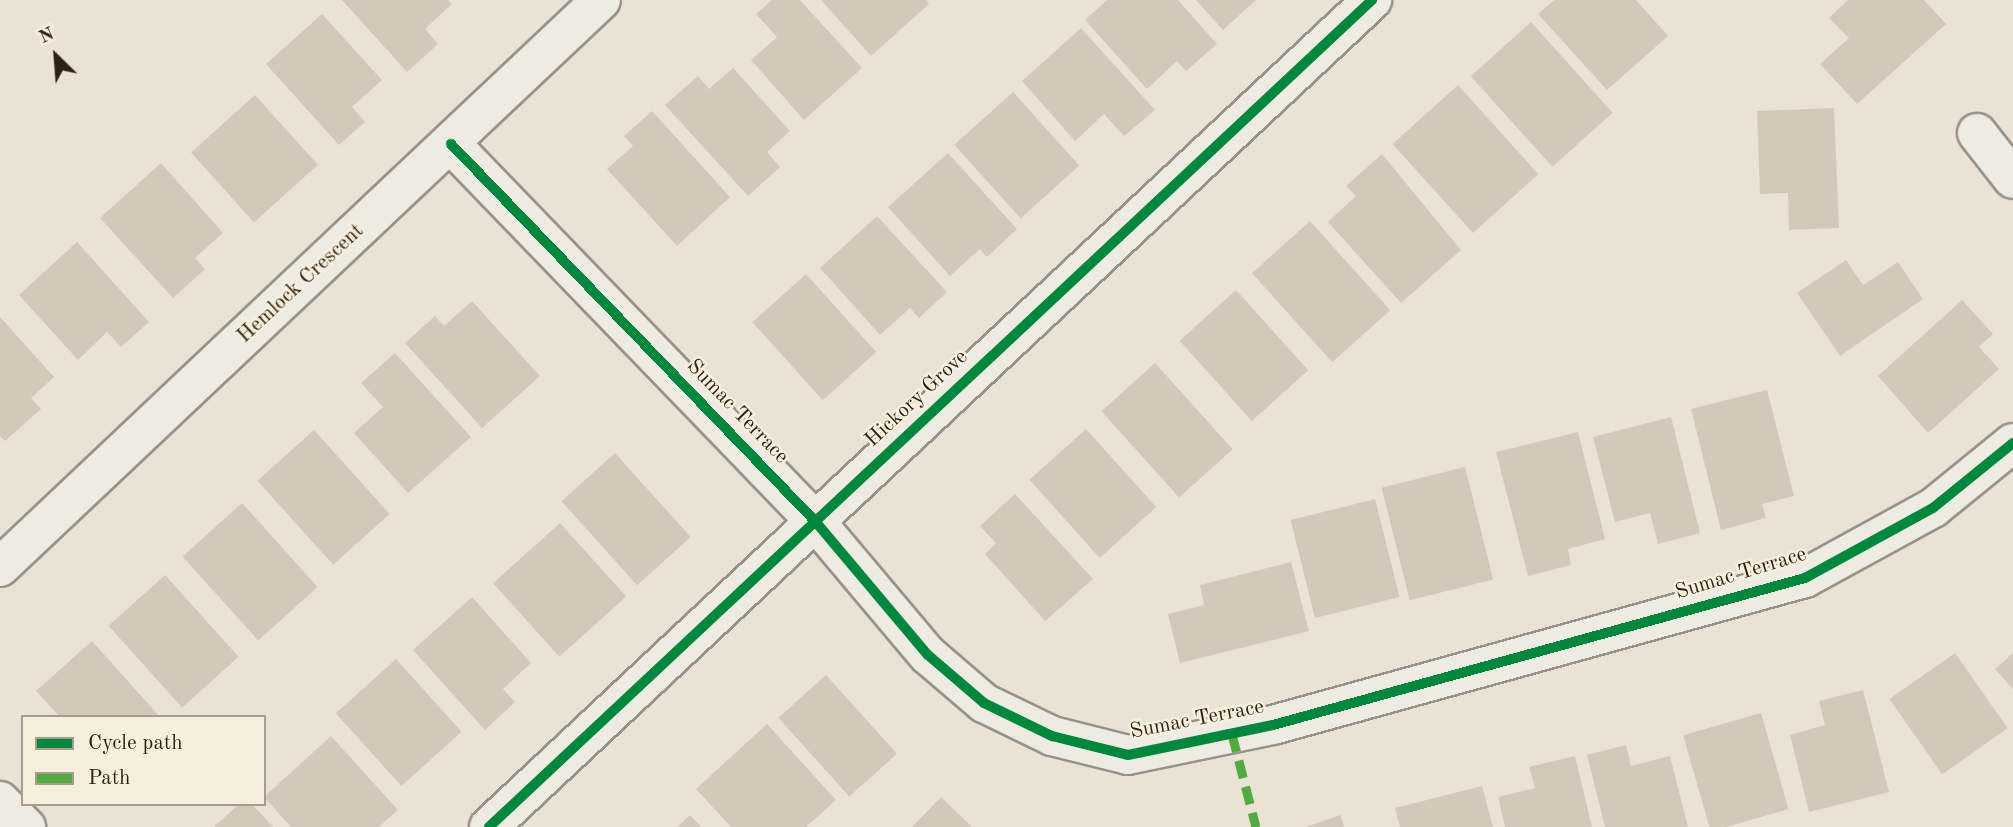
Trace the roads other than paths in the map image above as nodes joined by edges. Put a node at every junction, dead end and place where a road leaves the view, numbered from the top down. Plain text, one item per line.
1 (601, 0) edge
2 (1372, 0) edge
3 (1977, 133) dead end
4 (451, 144) junction
5 (2013, 179) edge
6 (2013, 443) edge
7 (815, 521) junction
8 (0, 567) edge
9 (0, 801) edge
10 (26, 827) edge
11 (489, 827) edge

1 - 4 street, Hemlock Crescent
2 - 7 street, Hickory Grove
3 - 5 street
4 - 7 street, Sumac Terrace
4 - 8 street, Hemlock Crescent
6 - 7 street, Sumac Terrace
7 - 11 street, Hickory Grove
9 - 10 street

